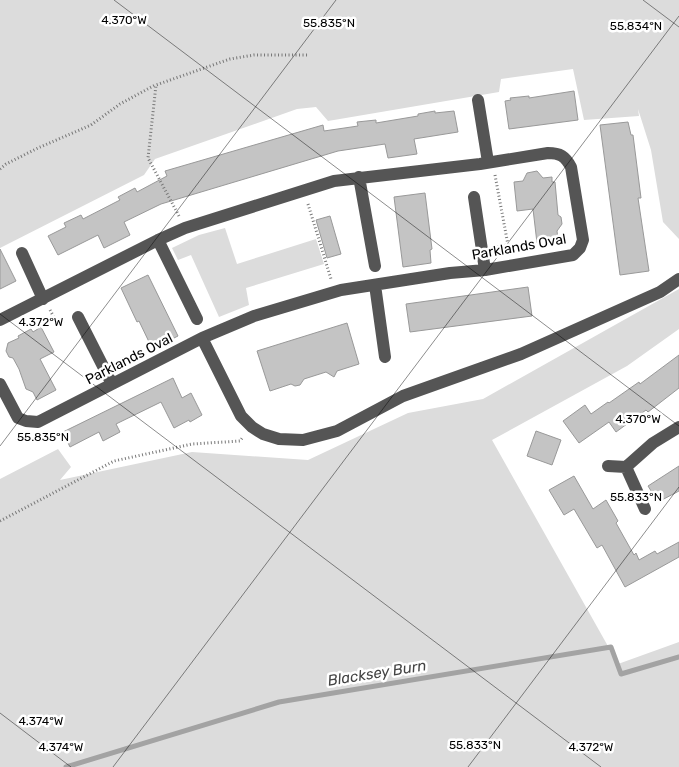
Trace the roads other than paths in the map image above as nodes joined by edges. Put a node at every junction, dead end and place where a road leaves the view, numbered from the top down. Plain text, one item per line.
1 (478, 100) dead end
2 (490, 162) junction
3 (359, 177) junction
4 (474, 197) dead end
5 (158, 240) junction
6 (22, 253) dead end
7 (375, 266) dead end
8 (486, 270) junction
9 (679, 278) edge
10 (374, 285) junction
11 (43, 299) junction
12 (78, 317) road end
13 (197, 319) dead end
14 (0, 320) edge
15 (202, 338) junction
16 (385, 357) dead end
17 (0, 384) edge
18 (112, 384) junction
19 (679, 427) edge
20 (608, 466) dead end
21 (626, 467) junction
22 (645, 509) dead end

1 - 2 street
2 - 3 street, Parklands Oval
2 - 8 street, Parklands Oval
3 - 5 street, Parklands Oval
3 - 7 street
4 - 8 street
5 - 11 street, Parklands Oval
5 - 13 street
6 - 11 street
8 - 10 street, Parklands Oval
9 - 15 street
10 - 15 street, Parklands Oval
10 - 16 street
11 - 14 street, Parklands Oval
12 - 18 street
15 - 18 street, Parklands Oval
17 - 18 street, Parklands Oval
19 - 21 street
20 - 21 street
21 - 22 street

